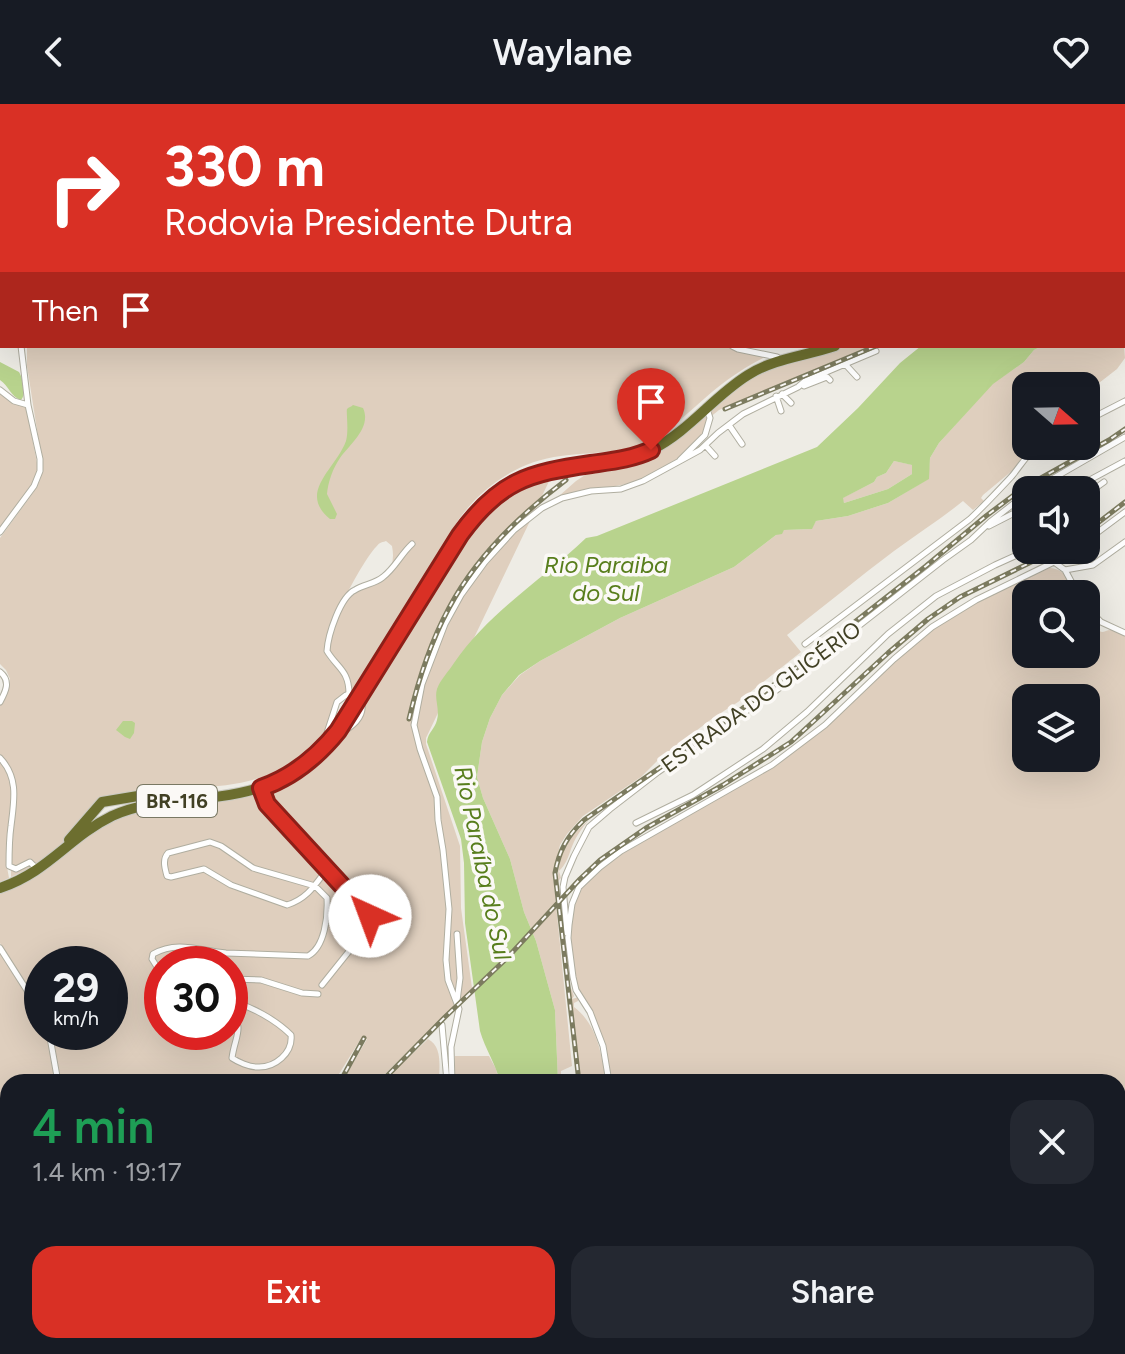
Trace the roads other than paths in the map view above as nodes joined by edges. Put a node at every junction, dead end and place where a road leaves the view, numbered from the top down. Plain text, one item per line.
1 (21, 348) edge
2 (738, 348) edge
3 (811, 348) edge
4 (828, 348) edge
5 (876, 351) dead end
6 (777, 357) junction
7 (845, 364) junction
8 (857, 377) dead end
9 (830, 380) dead end
10 (802, 384) junction
11 (0, 390) edge
12 (779, 395) junction
13 (1125, 401) edge
14 (791, 403) dead end
15 (28, 405) junction
16 (706, 409) junction
17 (781, 411) dead end
18 (1100, 414) edge
19 (729, 425) junction
20 (1125, 437) edge
21 (742, 444) dead end
22 (706, 446) junction
23 (715, 456) dead end
24 (1023, 460) edge
25 (1125, 461) edge
26 (677, 464) junction
27 (1057, 476) edge
28 (1099, 476) edge
29 (1104, 482) dead end
30 (1100, 485) edge
31 (1012, 504) edge
32 (1125, 512) edge
33 (1012, 514) edge
34 (981, 530) junction
35 (1100, 531) edge
36 (0, 532) edge
37 (1125, 542) edge
38 (412, 544) dead end
39 (1012, 557) edge
40 (1050, 564) edge
41 (1057, 564) edge
42 (1065, 570) junction
43 (1070, 580) edge
44 (1100, 620) edge
45 (1125, 633) edge
46 (805, 644) dead end
47 (0, 672) edge
48 (369, 679) junction
49 (349, 694) junction
50 (0, 702) edge
51 (328, 740) junction
52 (0, 758) edge
53 (261, 788) junction
54 (636, 823) dead end
55 (35, 867) junction
56 (327, 869) junction
57 (0, 886) edge
58 (315, 886) junction
59 (457, 934) dead end
60 (568, 938) junction
61 (0, 948) edge
62 (248, 953) edge
63 (248, 980) edge
64 (322, 985) dead end
65 (24, 986) edge
66 (318, 994) dead end
67 (457, 1002) junction
68 (248, 1008) edge
69 (442, 1025) dead end
70 (52, 1050) edge
71 (234, 1050) edge
72 (57, 1074) edge
73 (449, 1074) edge
74 (450, 1074) edge
75 (608, 1074) edge

1 - 15 street
2 - 6 street
3 - 6 highway, BR-116
4 - 16 highway, BR-116
5 - 7 street
6 - 48 highway, BR-116
7 - 8 street
7 - 10 street
9 - 10 street
10 - 12 street
11 - 15 street
12 - 14 street
12 - 17 street
12 - 19 street
13 - 18 street
15 - 36 street
16 - 26 street
16 - 48 highway, BR-116
19 - 21 street
19 - 22 street
20 - 27 street
22 - 23 street
22 - 26 street
24 - 46 street
25 - 28 street
26 - 67 street
29 - 30 street
31 - 34 street, ESTRADA DO GLICÉRIO
32 - 35 street
33 - 34 street
34 - 60 street, ESTRADA DO GLICÉRIO
37 - 42 street
38 - 49 street
39 - 54 street
40 - 60 street
41 - 42 street
42 - 43 street
44 - 45 street
47 - 50 street
48 - 51 highway, BR-116, bridge
49 - 51 street
49 - 51 street
51 - 53 highway, BR-116
51 - 55 highway, BR-116
52 - 55 street
53 - 56 street
53 - 57 highway, BR-116
55 - 57 highway, BR-116
56 - 58 street
56 - 64 street
58 - 58 street
58 - 62 street
59 - 67 street
60 - 75 street
61 - 65 street
63 - 66 street
67 - 74 street
68 - 71 street
69 - 73 street
70 - 72 street

